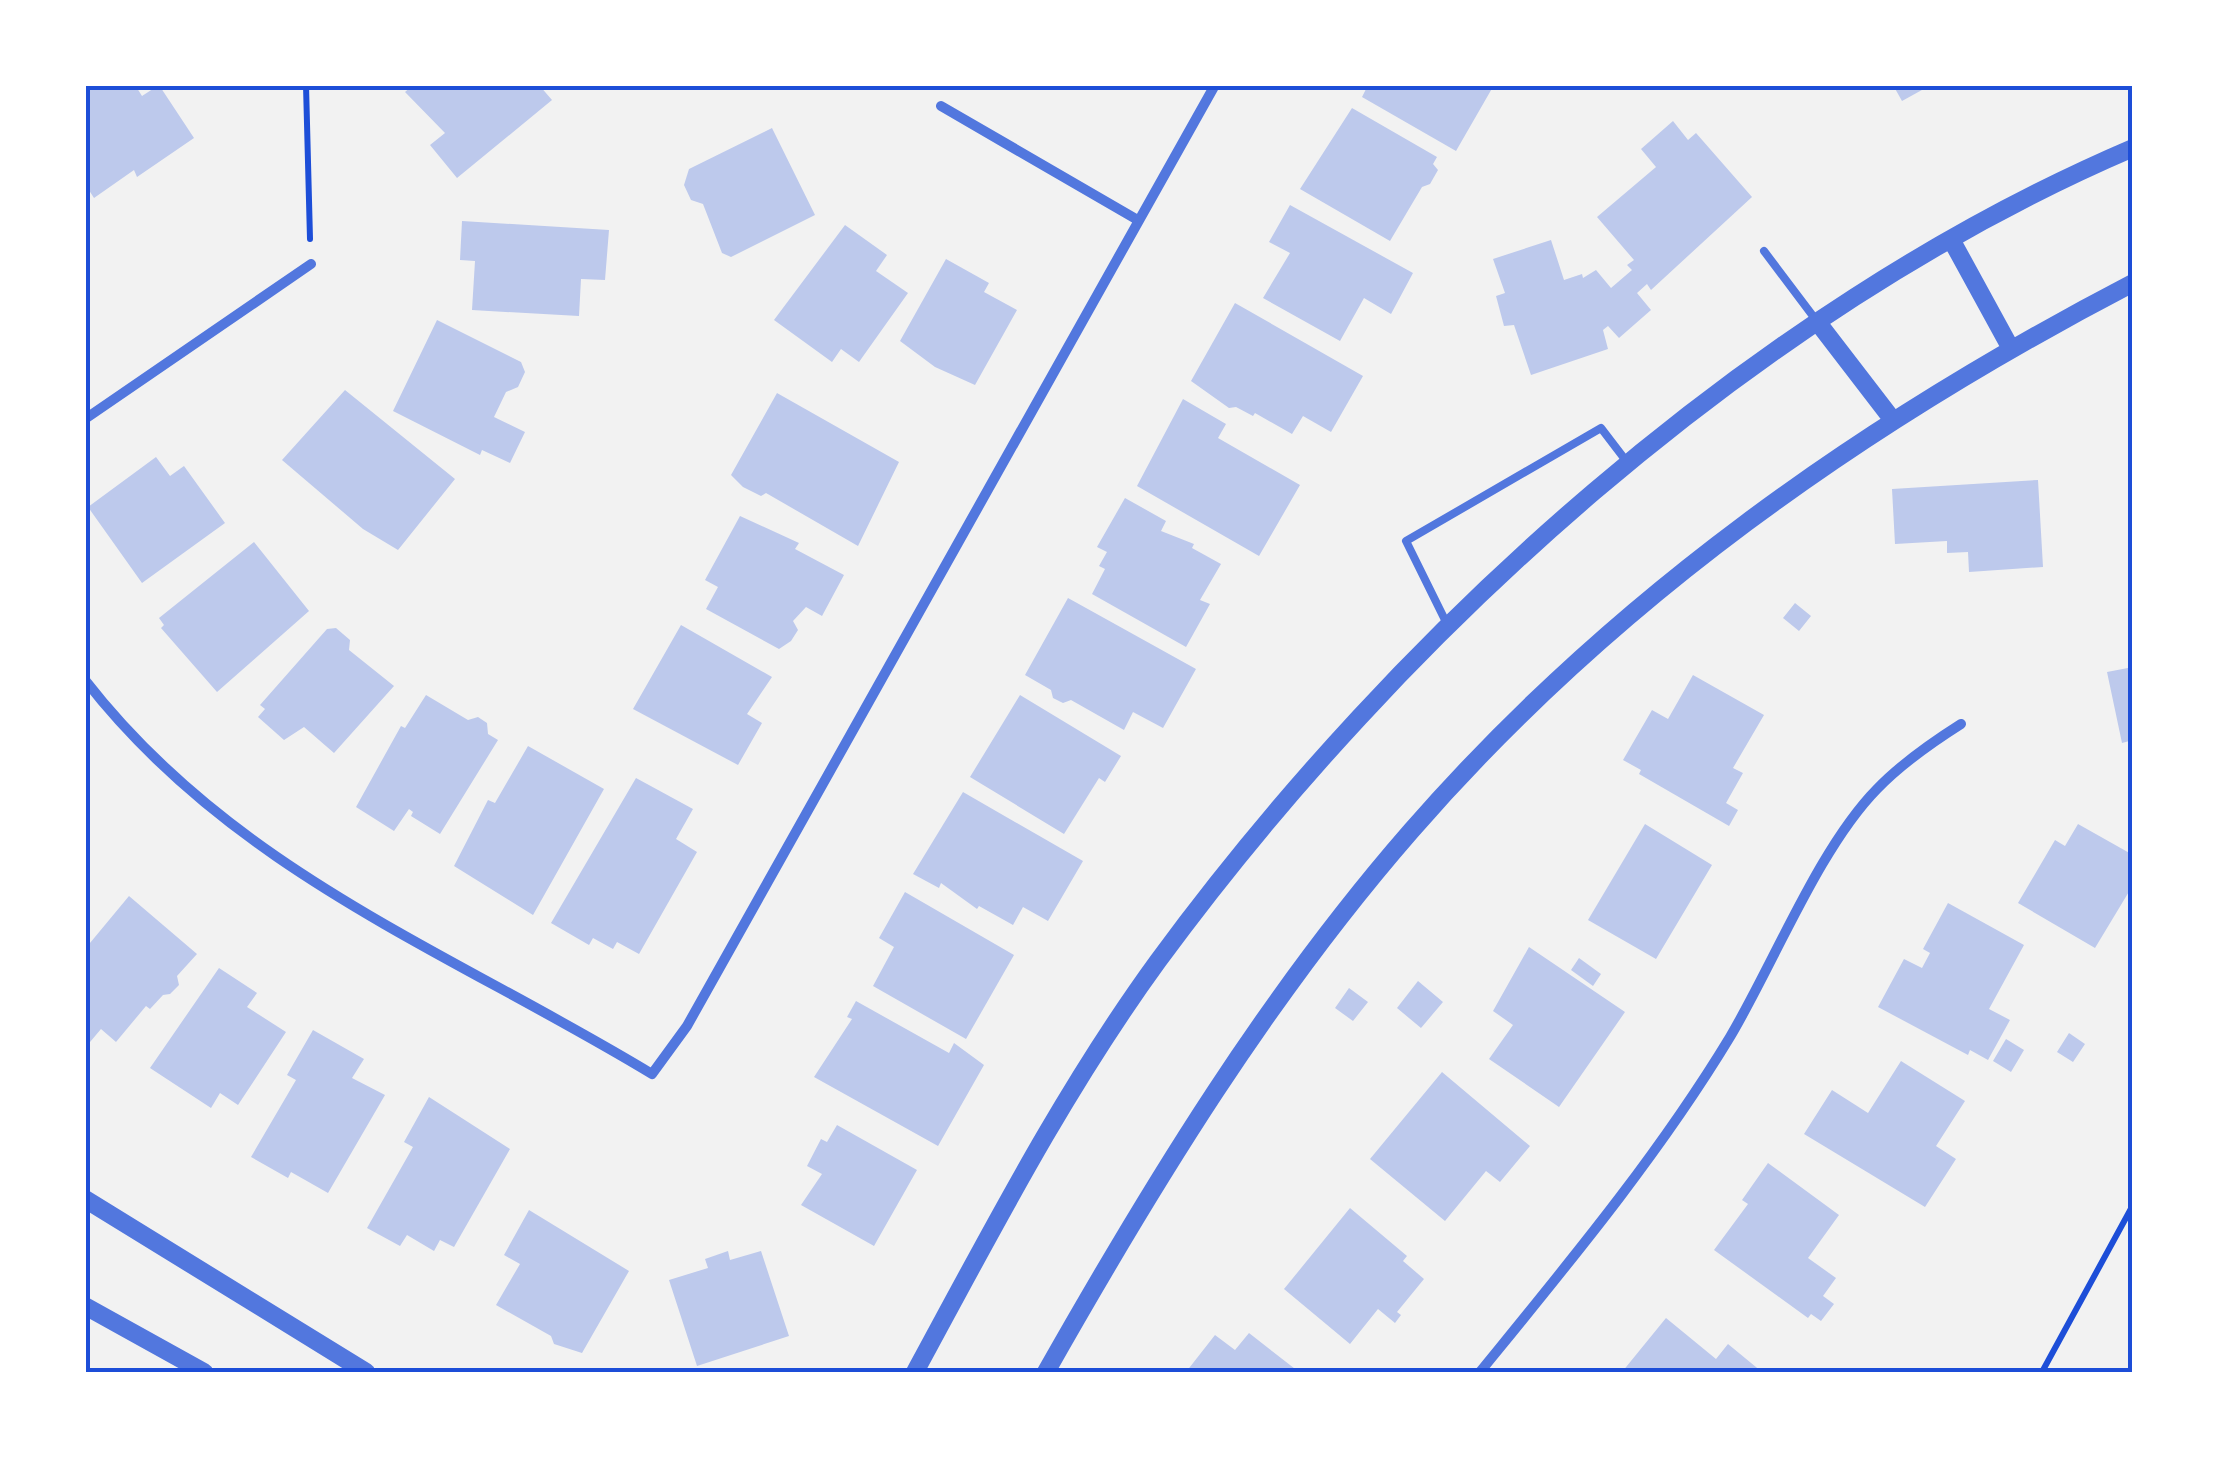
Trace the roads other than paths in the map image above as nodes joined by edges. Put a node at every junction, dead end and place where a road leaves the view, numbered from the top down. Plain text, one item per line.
1 (1215, 85) edge
2 (942, 106) dead end
3 (2133, 148) edge
4 (1136, 219) junction
5 (1952, 241) junction
6 (1764, 252) dead end
7 (311, 264) road end
8 (2133, 282) edge
9 (1819, 324) junction
10 (2010, 347) junction
11 (1892, 419) junction
12 (85, 420) edge
13 (1630, 466) junction
14 (1448, 626) junction
15 (85, 680) edge
16 (1961, 724) dead end
17 (85, 1199) edge
18 (85, 1306) edge
19 (204, 1372) edge
20 (366, 1372) edge
21 (915, 1372) edge
22 (1046, 1372) edge
23 (1480, 1372) edge

1 - 4 street
2 - 4 street
3 - 5 street
4 - 15 street
5 - 9 street
5 - 10 street
6 - 9 lane
7 - 12 street
8 - 10 street
9 - 11 street
9 - 13 street
10 - 11 street
11 - 22 street
13 - 14 street
13 - 14 lane
14 - 21 street
16 - 23 street
17 - 20 street
18 - 19 street

